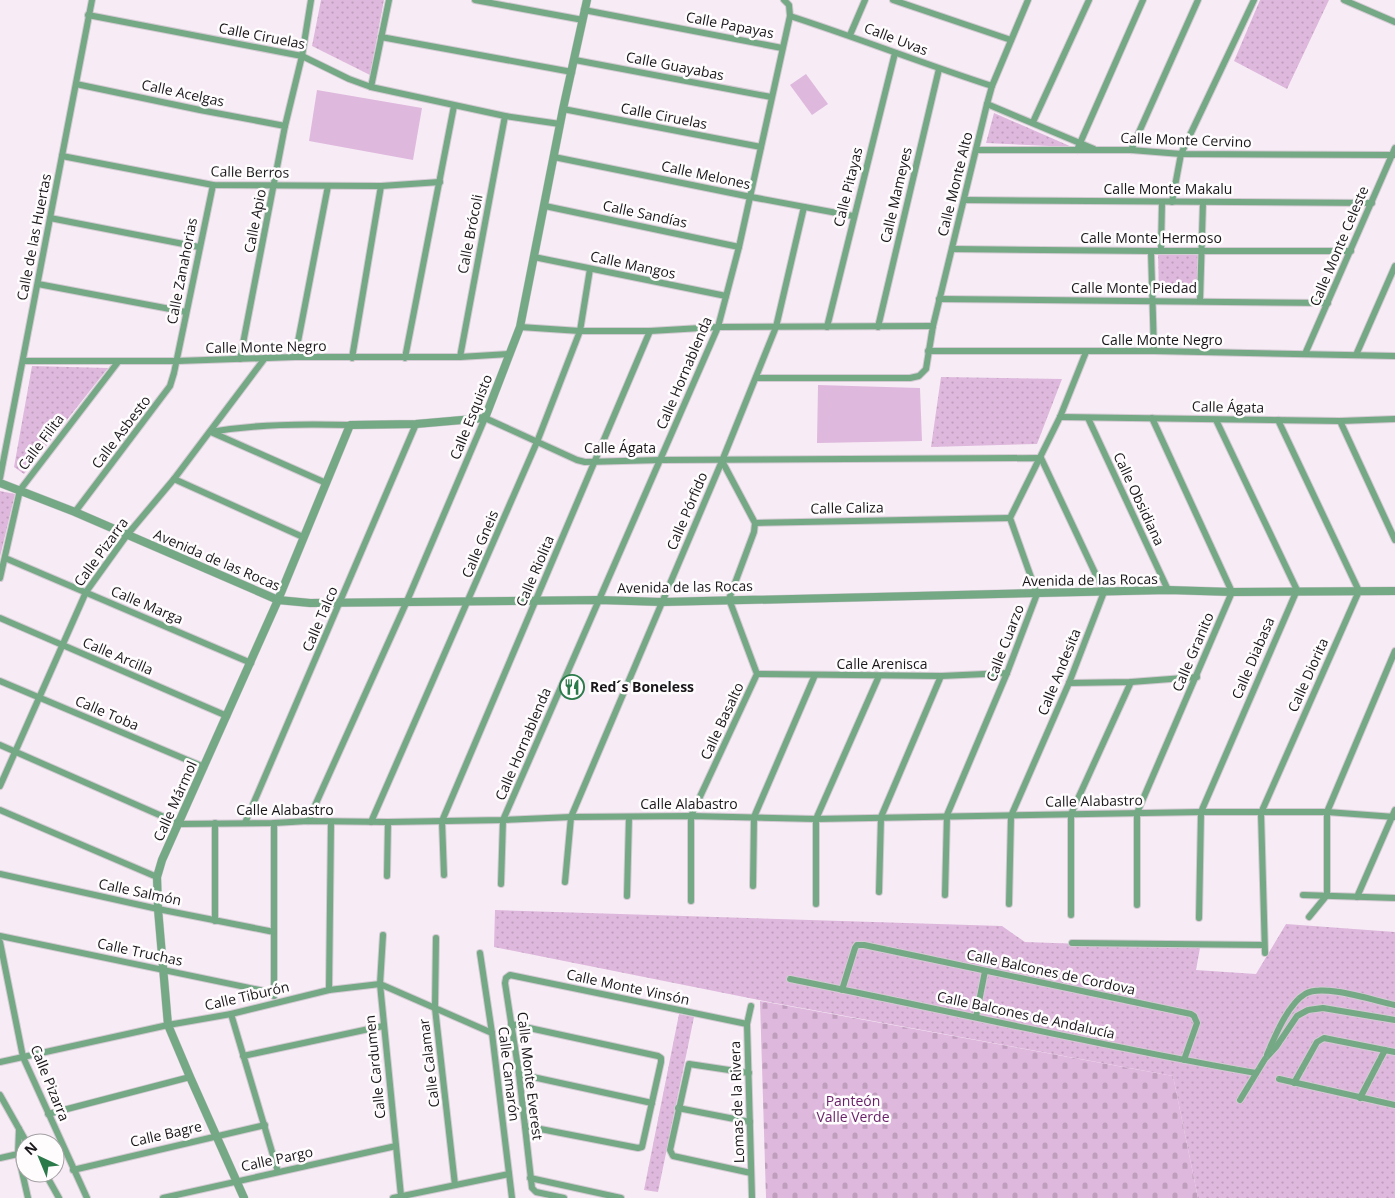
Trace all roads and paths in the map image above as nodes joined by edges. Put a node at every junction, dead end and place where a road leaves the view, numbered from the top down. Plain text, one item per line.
1 (92, 0) edge
2 (311, 0) edge
3 (389, 0) edge
4 (475, 0) edge
5 (587, 0) edge
6 (784, 0) edge
7 (865, 0) edge
8 (893, 0) edge
9 (1028, 0) edge
10 (1089, 0) edge
11 (1143, 0) edge
12 (1198, 0) edge
13 (1254, 0) edge
14 (1344, 0) edge
15 (584, 10) junction
16 (88, 15) junction
17 (790, 16) junction
18 (582, 20) junction
19 (1395, 22) edge
20 (850, 36) junction
21 (381, 37) junction
22 (1011, 40) junction
23 (782, 48) junction
24 (895, 53) junction
25 (302, 56) junction
26 (574, 60) junction
27 (939, 69) junction
28 (572, 72) junction
29 (76, 84) junction
30 (992, 86) junction
31 (371, 87) junction
32 (771, 97) junction
33 (987, 104) junction
34 (454, 106) junction
35 (563, 109) junction
36 (505, 116) junction
37 (1033, 122) junction
38 (560, 124) junction
39 (286, 126) junction
40 (1079, 142) junction
41 (761, 147) junction
42 (976, 150) junction
43 (1077, 150) junction
44 (1096, 150) junction
45 (1132, 150) junction
46 (1394, 153) edge
47 (1181, 154) junction
48 (62, 156) junction
49 (554, 158) junction
50 (440, 182) junction
51 (275, 184) junction
52 (213, 185) junction
53 (328, 186) junction
54 (381, 186) junction
55 (751, 198) junction
56 (964, 200) junction
57 (1162, 202) junction
58 (1172, 202) junction
59 (1203, 202) junction
60 (1372, 203) junction
61 (545, 206) junction
62 (804, 207) junction
63 (853, 216) junction
64 (50, 218) junction
65 (199, 247) junction
66 (739, 247) junction
67 (952, 249) junction
68 (1161, 250) junction
69 (1151, 251) junction
70 (1201, 251) junction
71 (1351, 251) junction
72 (534, 257) junction
73 (1395, 266) edge
74 (590, 269) junction
75 (38, 284) junction
76 (726, 296) junction
77 (940, 299) junction
78 (1154, 301) junction
79 (1200, 301) junction
80 (1328, 303) junction
81 (186, 312) junction
82 (933, 326) junction
83 (520, 327) junction
84 (718, 327) junction
85 (776, 327) junction
86 (827, 327) junction
87 (878, 327) junction
88 (580, 331) junction
89 (650, 331) junction
90 (928, 351) junction
91 (1154, 351) junction
92 (1086, 352) junction
93 (509, 354) junction
94 (1305, 354) junction
95 (1356, 355) junction
96 (1395, 356) edge
97 (460, 357) junction
98 (265, 358) junction
99 (294, 358) junction
100 (352, 358) junction
101 (405, 358) junction
102 (240, 359) junction
103 (23, 361) junction
104 (177, 361) junction
105 (118, 362) junction
106 (756, 378) junction
107 (1060, 417) junction
108 (485, 418) junction
109 (1088, 418) junction
110 (1152, 418) junction
111 (1395, 419) edge
112 (1216, 420) junction
113 (1278, 420) junction
114 (1340, 421) junction
115 (416, 424) junction
116 (350, 426) junction
117 (210, 432) junction
118 (537, 442) junction
119 (1040, 458) junction
120 (660, 460) junction
121 (722, 461) junction
122 (595, 462) junction
123 (0, 478) edge
124 (174, 479) junction
125 (0, 483) edge
126 (326, 483) junction
127 (20, 490) junction
128 (75, 512) junction
129 (1010, 518) junction
130 (755, 523) junction
131 (127, 535) junction
132 (303, 537) junction
133 (1395, 540) edge
134 (5, 558) junction
135 (0, 578) edge
136 (1168, 590) junction
137 (1297, 590) junction
138 (1359, 591) junction
139 (1395, 591) edge
140 (86, 592) junction
141 (1104, 592) junction
142 (1232, 592) junction
143 (1037, 594) junction
144 (729, 599) junction
145 (278, 600) junction
146 (599, 600) junction
147 (407, 601) junction
148 (469, 601) junction
149 (535, 601) junction
150 (662, 602) junction
151 (340, 604) junction
152 (0, 618) edge
153 (62, 645) junction
154 (1395, 651) edge
155 (251, 663) junction
156 (1007, 673) junction
157 (757, 674) junction
158 (815, 676) junction
159 (879, 676) junction
160 (941, 676) junction
161 (1197, 677) junction
162 (0, 680) edge
163 (1069, 682) junction
164 (1131, 682) junction
165 (38, 698) junction
166 (228, 716) junction
167 (0, 745) edge
168 (14, 751) junction
169 (204, 768) junction
170 (0, 786) edge
171 (0, 810) edge
172 (1395, 810) edge
173 (1201, 812) junction
174 (1327, 812) junction
175 (1137, 813) junction
176 (1261, 813) junction
177 (1071, 814) junction
178 (947, 815) junction
179 (691, 816) junction
180 (754, 816) junction
181 (1011, 816) junction
182 (571, 817) junction
183 (630, 817) junction
184 (881, 817) junction
185 (1394, 817) edge
186 (816, 819) junction
187 (504, 820) junction
188 (442, 821) junction
189 (308, 822) junction
190 (331, 822) junction
191 (371, 822) junction
192 (388, 822) junction
193 (215, 823) junction
194 (245, 823) junction
195 (180, 824) junction
196 (274, 824) junction
197 (0, 874) edge
198 (444, 875) dead end
199 (387, 876) dead end
200 (157, 878) junction
201 (565, 882) dead end
202 (501, 884) dead end
203 (753, 886) dead end
204 (880, 892) dead end
205 (945, 895) dead end
206 (1327, 895) junction
207 (627, 896) dead end
208 (1303, 896) dead end
209 (1357, 897) junction
210 (1395, 898) edge
211 (691, 901) dead end
212 (816, 904) dead end
213 (1009, 904) dead end
214 (1137, 905) dead end
215 (158, 909) junction
216 (1071, 915) dead end
217 (1309, 917) dead end
218 (1199, 918) dead end
219 (215, 921) junction
220 (274, 932) junction
221 (382, 935) dead end
222 (0, 936) edge
223 (436, 938) dead end
224 (0, 942) edge
225 (1072, 943) dead end
226 (1264, 945) junction
227 (480, 953) dead end
228 (1265, 953) dead end
229 (163, 970) junction
230 (3, 971) edge
231 (985, 971) junction
232 (506, 978) joint
233 (790, 979) dead end
234 (380, 984) junction
235 (329, 990) junction
236 (842, 990) junction
237 (274, 993) junction
238 (275, 1002) junction
239 (1395, 1005) edge
240 (751, 1006) dead end
241 (435, 1008) junction
242 (231, 1014) junction
243 (976, 1017) junction
244 (1395, 1020) edge
245 (511, 1024) junction
246 (747, 1024) junction
247 (168, 1025) junction
248 (383, 1026) junction
249 (492, 1033) junction
250 (1385, 1050) junction
251 (1395, 1052) edge
252 (243, 1056) junction
253 (23, 1057) junction
254 (1266, 1059) junction
255 (1184, 1060) junction
256 (0, 1062) edge
257 (749, 1073) junction
258 (1256, 1073) junction
259 (519, 1074) junction
260 (190, 1077) junction
261 (1279, 1079) dead end
262 (1294, 1083) junction
263 (0, 1095) edge
264 (1360, 1098) junction
265 (1240, 1100) dead end
266 (652, 1103) junction
267 (1395, 1105) edge
268 (678, 1108) junction
269 (48, 1114) junction
270 (750, 1122) junction
271 (264, 1125) junction
272 (525, 1126) junction
273 (18, 1129) junction
274 (18, 1133) edge
275 (21, 1133) edge
276 (217, 1135) junction
277 (396, 1146) junction
278 (15, 1155) edge
279 (0, 1158) edge
280 (73, 1170) junction
281 (278, 1172) junction
282 (752, 1173) junction
283 (509, 1174) junction
284 (530, 1178) junction
285 (237, 1181) junction
286 (25, 1183) edge
287 (51, 1183) edge
288 (455, 1185) junction
289 (425, 1195) edge
290 (401, 1196) junction
291 (28, 1198) edge
292 (59, 1198) edge
293 (87, 1198) edge
294 (163, 1198) edge
295 (244, 1198) edge
296 (393, 1198) edge
297 (512, 1198) edge
298 (564, 1198) edge
299 (621, 1198) edge
300 (752, 1198) edge

1 - 16 street, Calle de las Huertas
2 - 25 street, Calle Apio
3 - 21 street
4 - 18 street
5 - 15 street, Calle Esquisto
6 - 17 street
7 - 20 street
8 - 22 street
9 - 22 street, Calle Monte Alto
10 - 37 street
11 - 40 street
12 - 45 street
13 - 47 street
14 - 19 street
15 - 18 street, Calle Esquisto
15 - 23 street, Calle Papayas
16 - 25 street, Calle Ciruelas
16 - 29 street, Calle de las Huertas
17 - 20 street, Calle Uvas
17 - 23 street, Calle Hornablenda
18 - 26 street, Calle Esquisto
20 - 24 street, Calle Uvas
21 - 28 street
21 - 31 street
22 - 30 street, Calle Monte Alto
23 - 32 street, Calle Hornablenda
24 - 27 street, Calle Uvas
24 - 63 street, Calle Pitayas
25 - 31 street, Calle Ciruelas
25 - 39 street, Calle Apio
26 - 28 street, Calle Esquisto
26 - 32 street, Calle Guayabas
27 - 30 street, Calle Uvas
27 - 87 street, Calle Mameyes
28 - 35 street, Calle Esquisto
29 - 39 street, Calle Acelgas
29 - 48 street, Calle de las Huertas
30 - 33 street, Calle Monte Alto
31 - 34 street, Calle Ciruelas
32 - 41 street, Calle Hornablenda
33 - 37 street
33 - 42 street, Calle Monte Alto
34 - 36 street, Calle Ciruelas
34 - 50 street
35 - 38 street, Calle Esquisto
35 - 41 street, Calle Ciruelas
36 - 38 street, Calle Ciruelas
36 - 97 street, Calle Brócoli
37 - 40 street
38 - 49 street, Calle Esquisto
39 - 51 street, Calle Apio
40 - 43 street
40 - 44 street
41 - 55 street, Calle Hornablenda
42 - 43 street, Calle Monte Cervino
42 - 56 street, Calle Monte Alto
43 - 44 street, Calle Monte Cervino
44 - 45 street, Calle Monte Cervino
45 - 47 street, Calle Monte Cervino
46 - 47 street, Calle Monte Cervino
46 - 60 street, Calle Monte Celeste
47 - 58 street
48 - 52 street, Calle Berros
48 - 64 street, Calle de las Huertas
49 - 55 street, Calle Melones
49 - 61 street, Calle Esquisto
50 - 54 street, Calle Berros
50 - 101 street
51 - 52 street, Calle Berros
51 - 53 street, Calle Berros
51 - 102 street, Calle Apio
52 - 65 street, Calle Zanahorias
53 - 54 street, Calle Berros
53 - 99 street
54 - 100 street
55 - 62 street, Calle Melones
55 - 66 street, Calle Hornablenda
56 - 57 street, Calle Monte Makalu
56 - 67 street, Calle Monte Alto
57 - 58 street, Calle Monte Makalu
57 - 68 street
58 - 59 street, Calle Monte Makalu
59 - 60 street, Calle Monte Makalu
59 - 70 street
60 - 71 street, Calle Monte Celeste
61 - 66 street, Calle Sandías
61 - 72 street, Calle Esquisto
62 - 63 street, Calle Melones
62 - 85 street, Calle Pórfido
63 - 86 street, Calle Pitayas
64 - 65 street
64 - 75 street, Calle de las Huertas
65 - 81 street, Calle Zanahorias
66 - 76 street, Calle Hornablenda
67 - 69 street, Calle Monte Hermoso
67 - 77 street, Calle Monte Alto
68 - 69 street, Calle Monte Hermoso
68 - 70 street, Calle Monte Hermoso
69 - 78 street
70 - 71 street, Calle Monte Hermoso
70 - 79 street
71 - 80 street, Calle Monte Celeste
72 - 74 street, Calle Mangos
72 - 83 street, Calle Esquisto
73 - 95 street
74 - 76 street, Calle Mangos
74 - 88 street, Calle Gneis
75 - 81 street
75 - 103 street, Calle de las Huertas
76 - 84 street, Calle Hornablenda
77 - 78 street, Calle Monte Piedad
77 - 82 street, Calle Monte Alto
78 - 79 street, Calle Monte Piedad
78 - 91 street
79 - 80 street, Calle Monte Piedad
80 - 94 street, Calle Monte Celeste
81 - 104 street, Calle Zanahorias
82 - 87 street
82 - 90 street, Calle Monte Alto
83 - 88 street
83 - 93 street, Calle Esquisto
84 - 85 street
84 - 89 street
84 - 120 street, Calle Hornablenda
85 - 86 street
85 - 106 street, Calle Pórfido
86 - 87 street
88 - 89 street
88 - 118 street, Calle Gneis
89 - 122 street, Calle Riolita
90 - 92 street, Calle Monte Negro
90 - 106 street, Calle Monte Alto
91 - 92 street, Calle Monte Negro
91 - 94 street, Calle Monte Negro
92 - 107 street
93 - 97 street, Calle Monte Negro
93 - 108 street, Calle Esquisto
94 - 95 street, Calle Monte Negro
95 - 96 street, Calle Monte Negro
97 - 101 street, Calle Monte Negro
98 - 99 street, Calle Monte Negro
98 - 102 street, Calle Monte Negro
98 - 117 street, Calle Pizarra
99 - 100 street, Calle Monte Negro
100 - 101 street, Calle Monte Negro
102 - 104 street, Calle Monte Negro
103 - 105 street, Calle Monte Negro
103 - 123 street, Calle de las Huertas
104 - 105 street, Calle Monte Negro
104 - 128 street, Calle Asbesto
105 - 127 street, Calle Filita
106 - 121 street, Calle Pórfido
107 - 109 street, Calle Ágata
107 - 119 street
108 - 115 street, Calle Ágata
108 - 118 street, Calle Ágata
108 - 147 street, Calle Esquisto
109 - 110 street, Calle Ágata
109 - 136 street, Calle Obsidiana
110 - 112 street, Calle Ágata
110 - 142 street
111 - 114 street, Calle Ágata
112 - 113 street, Calle Ágata
112 - 137 street
113 - 114 street, Calle Ágata
113 - 138 street
114 - 133 street
115 - 116 street, Calle Ágata
115 - 151 street, Calle Talco
116 - 117 street, Calle Ágata
116 - 126 street, Calle Mármol
117 - 124 street, Calle Pizarra
117 - 126 street
118 - 122 street, Calle Ágata
118 - 148 street, Calle Gneis
119 - 121 street, Calle Ágata
119 - 129 street
119 - 141 street
120 - 121 street, Calle Ágata
120 - 122 street, Calle Ágata
120 - 146 street, Calle Hornablenda
121 - 130 street
121 - 150 street, Calle Pórfido
122 - 149 street, Calle Riolita
124 - 131 street, Calle Pizarra
124 - 132 street
125 - 127 street, Avenida de las Rocas
126 - 132 street, Calle Mármol
127 - 128 street, Avenida de las Rocas
127 - 134 street, Calle Filita
128 - 131 street, Avenida de las Rocas
129 - 130 street, Calle Caliza
129 - 143 street, Calle Cuarzo
130 - 144 street
131 - 140 street, Calle Pizarra
131 - 145 street, Avenida de las Rocas
132 - 145 street, Calle Mármol
134 - 135 street, Calle Filita
134 - 140 street, Calle Marga
136 - 141 street, Avenida de las Rocas
136 - 142 street, Avenida de las Rocas
137 - 138 street, Avenida de las Rocas
137 - 142 street, Avenida de las Rocas
137 - 173 street, Calle Diabasa
138 - 139 street, Avenida de las Rocas
138 - 176 street, Calle Diorita
140 - 153 street, Calle Pizarra
140 - 155 street, Calle Marga
141 - 143 street, Avenida de las Rocas
141 - 163 street, Calle Andesita
142 - 161 street, Calle Granito
143 - 144 street, Avenida de las Rocas
143 - 156 street, Calle Cuarzo
144 - 150 street, Avenida de las Rocas
144 - 157 street, Calle Basalto
145 - 151 street, Avenida de las Rocas
145 - 155 street, Calle Mármol
146 - 149 street, Avenida de las Rocas
146 - 150 street, Avenida de las Rocas
146 - 187 street, Calle Hornablenda
147 - 148 street, Avenida de las Rocas
147 - 151 street, Avenida de las Rocas
147 - 189 street, Calle Esquisto
148 - 149 street, Avenida de las Rocas
148 - 191 street, Calle Gneis
149 - 188 street, Calle Riolita
150 - 182 street, Calle Pórfido
151 - 194 street, Calle Talco
152 - 153 street, Calle Arcilla
153 - 165 street, Calle Pizarra
153 - 166 street, Calle Arcilla
154 - 174 street
155 - 166 street, Calle Mármol
156 - 160 street, Calle Arenisca
156 - 178 street, Calle Cuarzo
157 - 158 street, Calle Arenisca
157 - 179 street, Calle Basalto
158 - 159 street, Calle Arenisca
158 - 180 street
159 - 160 street, Calle Arenisca
159 - 186 street
160 - 184 street
161 - 164 street
161 - 175 street, Calle Granito
162 - 165 street, Calle Toba
163 - 164 street
163 - 181 street, Calle Andesita
164 - 177 street
165 - 168 street, Calle Pizarra
165 - 169 street, Calle Toba
166 - 169 street, Calle Mármol
167 - 168 street, Calle Alabastro
168 - 170 street, Calle Pizarra
168 - 195 street, Calle Alabastro
169 - 195 street, Calle Mármol
171 - 200 street
172 - 185 street
173 - 175 street, Calle Alabastro
173 - 176 street, Calle Alabastro
173 - 218 street, Calle Diabasa
174 - 176 street, Calle Alabastro
174 - 185 street, Calle Alabastro
174 - 206 street
175 - 177 street, Calle Alabastro
175 - 214 street, Calle Granito
176 - 226 street, Calle Diorita
177 - 181 street, Calle Alabastro
177 - 216 street
178 - 181 street, Calle Alabastro
178 - 184 street, Calle Alabastro
178 - 205 street, Calle Cuarzo
179 - 180 street, Calle Alabastro
179 - 183 street, Calle Alabastro
179 - 211 street
180 - 186 street, Calle Alabastro
180 - 203 street
181 - 213 street, Calle Andesita
182 - 183 street, Calle Alabastro
182 - 187 street, Calle Alabastro
182 - 201 street, Calle Pórfido
183 - 207 street
184 - 186 street, Calle Alabastro
184 - 204 street
185 - 209 street
186 - 212 street
187 - 188 street, Calle Alabastro
187 - 202 street
188 - 192 street, Calle Alabastro
188 - 198 street
189 - 190 street, Calle Alabastro
189 - 196 street, Calle Alabastro
190 - 191 street, Calle Alabastro
190 - 235 street
191 - 192 street, Calle Alabastro
192 - 199 street
193 - 194 street, Calle Alabastro
193 - 195 street, Calle Alabastro
193 - 219 street
194 - 196 street, Calle Alabastro
195 - 200 street, Calle Mármol
196 - 220 street
197 - 215 street, Calle Salmón
200 - 215 street, Calle Mármol
206 - 208 street
206 - 209 street
206 - 217 street
209 - 210 street
215 - 219 street, Calle Salmón
215 - 229 street, Calle Mármol
219 - 220 street, Calle Salmón
220 - 237 street
221 - 234 street, Calle Cardumen
222 - 229 street, Calle Truchas
223 - 241 street, Calle Calamar
224 - 230 street, Calle Pizarra
225 - 226 street
226 - 228 street, Calle Diorita
227 - 249 street, Calle Camarón
229 - 237 street, Calle Truchas
229 - 247 street, Calle Mármol
230 - 253 street, Calle Pizarra
231 - 236 street, Calle Balcones de Cordova
231 - 243 street
231 - 255 street, Calle Balcones de Cordova
232 - 245 street, Calle Monte Everest
232 - 246 street, Calle Monte Vinsón
233 - 236 street, Calle Balcones de Andalucía
234 - 235 street, Calle Tiburón
234 - 241 street
234 - 248 street, Calle Cardumen
235 - 238 street, Calle Tiburón
236 - 243 street, Calle Balcones de Andalucía
237 - 238 street
238 - 242 street, Calle Tiburón
239 - 254 street
240 - 246 street, Lomas de la Rivera
241 - 249 street
241 - 288 street, Calle Calamar
242 - 247 street, Calle Tiburón
242 - 252 street
243 - 255 street, Calle Balcones de Andalucía
244 - 254 street
245 - 259 street, Calle Monte Everest
245 - 266 street
246 - 257 street, Lomas de la Rivera
247 - 253 street, Calle Tiburón
247 - 260 street, Calle Mármol
248 - 252 street
248 - 277 street, Calle Cardumen
249 - 283 street, Calle Camarón
250 - 251 street
250 - 262 street
250 - 264 street
252 - 271 street
253 - 256 street, Calle Tiburón
253 - 269 street, Calle Pizarra
254 - 258 street
255 - 258 street, Calle Balcones de Andalucía
257 - 268 street
257 - 270 street, Lomas de la Rivera
258 - 265 street
259 - 266 street
259 - 272 street, Calle Monte Everest
260 - 269 street
260 - 276 street, Calle Mármol
261 - 262 street
262 - 264 street
263 - 273 street
264 - 267 street
266 - 272 street
268 - 270 street
268 - 282 street
269 - 280 street, Calle Pizarra
270 - 282 street, Lomas de la Rivera
271 - 276 street, Calle Bagre
271 - 281 street
272 - 284 street, Calle Monte Everest
273 - 274 street
273 - 275 street
276 - 280 street, Calle Bagre
276 - 285 street, Calle Mármol
277 - 281 street, Calle Pargo
277 - 290 street, Calle Cardumen
278 - 279 street
280 - 293 street, Calle Pizarra
281 - 285 street, Calle Pargo
282 - 300 street, Lomas de la Rivera
283 - 288 street
283 - 297 street, Calle Camarón
284 - 298 street
284 - 299 street
285 - 294 street, Calle Pargo
285 - 295 street, Calle Mármol
286 - 291 street
287 - 292 street
288 - 289 street
289 - 290 street
290 - 296 street

